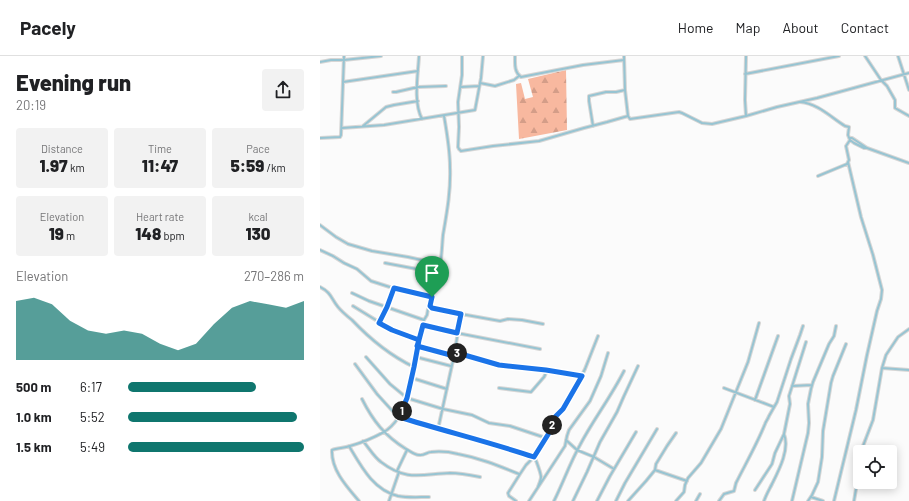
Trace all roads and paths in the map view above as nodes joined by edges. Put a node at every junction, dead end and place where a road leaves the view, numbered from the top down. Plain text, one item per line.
1 (344, 56) edge
2 (381, 56) edge
3 (419, 56) edge
4 (462, 56) edge
5 (483, 56) edge
6 (515, 56) edge
7 (624, 56) edge
8 (746, 56) edge
9 (839, 56) edge
10 (865, 56) edge
11 (898, 56) edge
12 (344, 60) junction
13 (624, 60) junction
14 (320, 62) edge
15 (418, 71) junction
16 (909, 73) edge
17 (745, 74) junction
18 (904, 74) junction
19 (519, 76) junction
20 (881, 80) junction
21 (343, 82) junction
22 (480, 85) junction
23 (446, 86) dead end
24 (418, 87) junction
25 (460, 87) junction
26 (625, 90) junction
27 (909, 90) edge
28 (393, 92) dead end
29 (418, 101) junction
30 (797, 102) junction
31 (459, 113) junction
32 (444, 116) junction
33 (628, 116) junction
34 (746, 116) junction
35 (909, 116) edge
36 (422, 119) junction
37 (593, 126) junction
38 (342, 128) junction
39 (360, 128) junction
40 (320, 138) edge
41 (850, 139) junction
42 (848, 162) junction
43 (909, 163) edge
44 (818, 176) dead end
45 (320, 225) edge
46 (320, 250) edge
47 (384, 262) dead end
48 (440, 264) junction
49 (438, 273) junction
50 (320, 287) edge
51 (394, 288) junction
52 (352, 293) dead end
53 (432, 297) junction
54 (353, 306) dead end
55 (387, 307) junction
56 (428, 309) dead end
57 (461, 314) junction
58 (424, 320) junction
59 (379, 323) junction
60 (759, 323) dead end
61 (543, 324) dead end
62 (423, 325) junction
63 (803, 326) dead end
64 (836, 326) dead end
65 (909, 329) edge
66 (457, 333) junction
67 (598, 336) dead end
68 (778, 336) dead end
69 (419, 340) junction
70 (806, 342) dead end
71 (846, 344) dead end
72 (417, 346) junction
73 (540, 349) dead end
74 (454, 352) junction
75 (608, 353) dead end
76 (454, 356) junction
77 (366, 357) dead end
78 (416, 357) junction
79 (355, 364) dead end
80 (451, 366) junction
81 (638, 366) dead end
82 (414, 367) junction
83 (882, 368) junction
84 (909, 370) edge
85 (547, 371) junction
86 (624, 371) dead end
87 (582, 376) junction
88 (412, 378) junction
89 (812, 385) junction
90 (792, 386) junction
91 (499, 388) dead end
92 (724, 388) dead end
93 (447, 389) junction
94 (736, 392) junction
95 (407, 398) junction
96 (362, 399) dead end
97 (755, 400) junction
98 (774, 407) junction
99 (443, 409) junction
100 (399, 417) junction
101 (438, 429) junction
102 (657, 429) dead end
103 (384, 432) junction
104 (636, 432) dead end
105 (676, 433) dead end
106 (784, 434) junction
107 (546, 438) junction
108 (566, 440) junction
109 (363, 441) junction
110 (863, 445) edge
111 (349, 446) junction
112 (407, 450) junction
113 (577, 450) junction
114 (534, 457) junction
115 (594, 457) junction
116 (614, 469) junction
117 (654, 470) junction
118 (398, 472) junction
119 (520, 474) junction
120 (480, 477) dead end
121 (687, 481) junction
122 (538, 487) junction
123 (856, 489) edge
124 (755, 490) dead end
125 (392, 494) junction
126 (700, 494) dead end
127 (429, 497) dead end
128 (811, 497) junction
129 (359, 501) edge
130 (389, 501) edge
131 (516, 501) edge
132 (530, 501) edge
133 (554, 501) edge
134 (573, 501) edge
135 (598, 501) edge
136 (616, 501) edge
137 (628, 501) edge
138 (676, 501) edge
139 (696, 501) edge
140 (719, 501) edge
141 (764, 501) edge
142 (792, 501) edge
143 (808, 501) edge
144 (823, 501) edge
145 (834, 501) edge
146 (854, 501) edge

1 - 12 street
2 - 12 street
3 - 15 street
4 - 25 street
5 - 22 street
6 - 19 street
7 - 13 street
8 - 17 street
9 - 17 street
10 - 20 street
11 - 18 street
12 - 14 street
12 - 21 street
13 - 19 street
13 - 26 street
15 - 21 street
15 - 24 street
16 - 18 street
17 - 34 street
18 - 20 street
18 - 27 street
19 - 22 street
20 - 30 street
20 - 35 street
21 - 38 street
22 - 25 street
22 - 31 street
23 - 24 street
24 - 28 street
24 - 29 street
25 - 31 street
26 - 33 street
26 - 37 street
29 - 36 street
29 - 39 street
30 - 34 street
30 - 41 street
31 - 32 street
31 - 37 street
32 - 36 street
32 - 48 street
33 - 34 street
33 - 37 street
36 - 39 street
38 - 39 street
38 - 40 street
41 - 42 street
41 - 43 street
42 - 44 street
42 - 145 street
45 - 48 street
46 - 51 street
47 - 49 street
48 - 49 street
49 - 53 street
50 - 82 street
51 - 53 street
51 - 55 street
52 - 55 street
53 - 57 street
54 - 59 street
55 - 58 street
55 - 59 street
56 - 58 street
57 - 61 street
57 - 66 street
58 - 62 street
59 - 69 street
60 - 94 street
62 - 66 street
62 - 69 street
63 - 98 street
64 - 89 street
65 - 83 street
66 - 73 street
66 - 74 street
67 - 87 street
68 - 97 street
69 - 72 street
70 - 90 street
71 - 128 street
72 - 76 street
72 - 78 street
74 - 76 street
74 - 85 street
75 - 108 street
76 - 80 street
77 - 95 street
78 - 80 street
78 - 82 street
79 - 100 street
80 - 93 street
81 - 115 street
82 - 88 street
83 - 84 street
83 - 110 street
85 - 87 street
85 - 91 street
86 - 113 street
87 - 107 street
88 - 93 street
88 - 95 street
89 - 90 street
89 - 142 street
90 - 106 street
92 - 94 street
93 - 99 street
94 - 97 street
94 - 121 street
95 - 99 street
95 - 100 street
96 - 103 street
97 - 98 street
98 - 140 street
99 - 101 street
99 - 107 street
100 - 101 street
100 - 103 street
101 - 114 street
102 - 136 street
103 - 109 street
103 - 112 street
104 - 116 street
105 - 117 street
106 - 124 street
106 - 141 street
107 - 114 street
108 - 113 street
108 - 122 street
109 - 111 street
109 - 118 street
111 - 125 street
111 - 129 street
112 - 118 street
112 - 119 street
113 - 115 street
113 - 133 street
114 - 119 street
114 - 122 street
115 - 116 street
115 - 134 street
116 - 135 street
117 - 121 street
117 - 137 street
118 - 120 street
118 - 125 street
119 - 131 street
121 - 138 street
122 - 132 street
123 - 146 street
125 - 127 street
125 - 130 street
126 - 139 street
128 - 143 street
128 - 144 street

